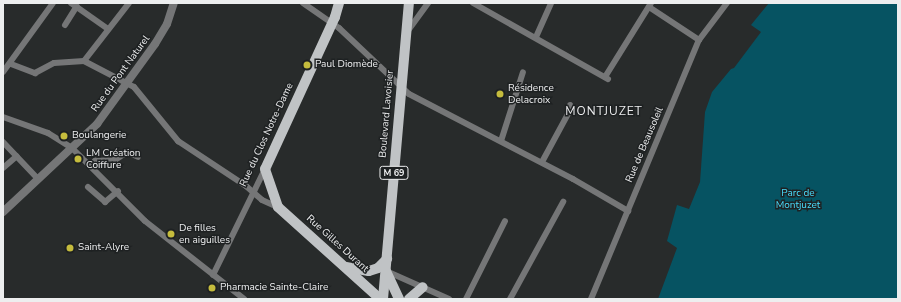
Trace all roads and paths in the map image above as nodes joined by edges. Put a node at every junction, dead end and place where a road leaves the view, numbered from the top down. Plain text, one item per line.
1 (52, 3) edge
2 (129, 3) edge
3 (174, 3) edge
4 (302, 3) edge
5 (339, 3) edge
6 (410, 3) edge
7 (428, 3) edge
8 (472, 3) edge
9 (551, 3) edge
10 (727, 3) edge
11 (74, 5) edge
12 (650, 5) edge
13 (333, 23) junction
14 (65, 24) dead end
15 (108, 29) junction
16 (407, 32) junction
17 (536, 38) junction
18 (699, 40) junction
19 (84, 61) junction
20 (11, 64) junction
21 (3, 72) edge
22 (523, 72) dead end
23 (126, 83) junction
24 (402, 87) junction
25 (570, 105) dead end
26 (3, 117) edge
27 (501, 141) junction
28 (3, 142) edge
29 (72, 148) junction
30 (17, 156) junction
31 (138, 158) dead end
32 (542, 162) junction
33 (91, 165) junction
34 (3, 168) edge
35 (265, 169) junction
36 (38, 179) junction
37 (88, 187) dead end
38 (118, 191) junction
39 (253, 194) junction
40 (563, 202) dead end
41 (278, 207) junction
42 (628, 211) junction
43 (3, 212) edge
44 (505, 221) dead end
45 (387, 259) junction
46 (346, 267) junction
47 (386, 271) junction
48 (213, 275) junction
49 (423, 287) junction
50 (244, 299) edge
51 (380, 299) edge
52 (383, 299) edge
53 (399, 299) edge
54 (409, 299) edge
55 (449, 299) edge
56 (466, 299) edge
57 (510, 299) edge
58 (591, 299) edge

1 - 20 street
2 - 15 street
3 - 23 street, Rue du Pont Naturel
4 - 13 street
5 - 13 main road, Rue du Clos Notre-Dame
6 - 16 main road, Boulevard Lavoisier / M 69
7 - 16 street
8 - 17 street
9 - 17 street
10 - 18 street, Rue de Beausoleil
11 - 14 street
11 - 15 street
12 - 17 street
12 - 18 street
13 - 24 street
13 - 35 main road, Rue du Clos Notre-Dame
15 - 19 street
16 - 24 main road, Boulevard Lavoisier / M 69
18 - 42 street, Rue de Beausoleil
19 - 20 street
19 - 23 street, Rue Gilles Durant
20 - 21 street
22 - 27 street
23 - 29 street, Rue du Pont Naturel
23 - 39 street, Rue Gilles Durant
24 - 27 street
24 - 45 main road, Boulevard Lavoisier / M 69
25 - 32 street
26 - 29 street
27 - 32 street
28 - 30 street
29 - 33 street
29 - 36 street, Rue du Pont Naturel
30 - 34 street
30 - 36 street
31 - 33 street
32 - 42 street
33 - 38 street
35 - 39 street, Rue du Clos Notre-Dame
35 - 41 main road, Rue Gilles Durant
36 - 43 street, Rue du Pont Naturel
37 - 38 street
38 - 48 street
39 - 41 street, Rue Gilles Durant
39 - 48 street, Rue du Clos Notre-Dame
40 - 57 street
41 - 46 main road, Rue Gilles Durant
42 - 58 street, Rue de Beausoleil
44 - 56 street
45 - 46 main road
45 - 47 main road, Boulevard Lavoisier
46 - 51 main road, Rue Gilles Durant
47 - 49 street
47 - 52 main road, Boulevard Lavoisier
47 - 53 main road
48 - 50 street
49 - 54 main road
49 - 55 street

